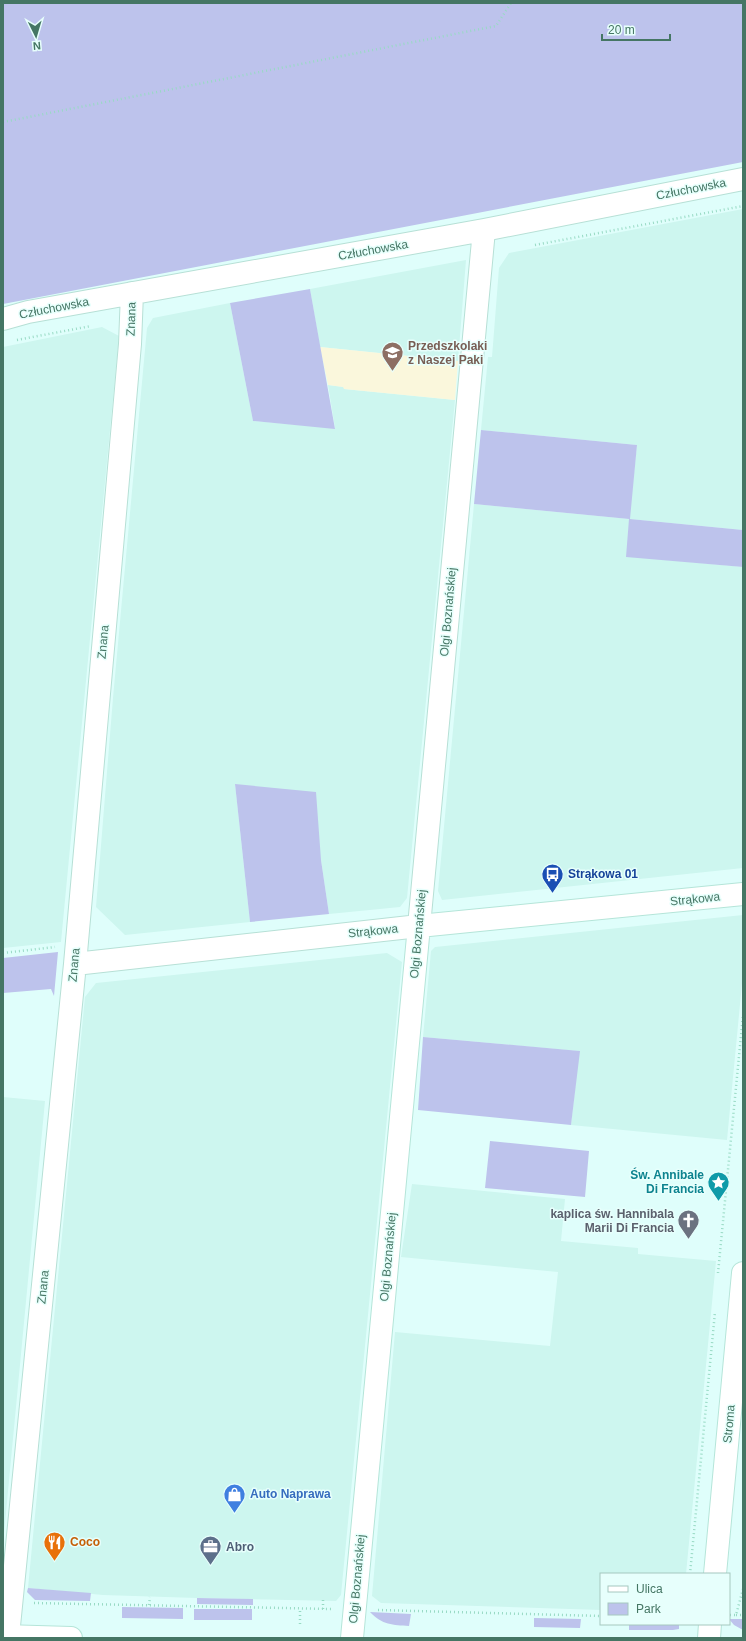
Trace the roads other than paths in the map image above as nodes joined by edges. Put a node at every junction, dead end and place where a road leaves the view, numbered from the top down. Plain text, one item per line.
1 (743, 179) edge
2 (484, 230) junction
3 (132, 293) junction
4 (3, 319) edge
5 (743, 894) edge
6 (419, 926) junction
7 (69, 955) junction
8 (743, 1273) edge
9 (715, 1573) edge
10 (710, 1625) edge
11 (5, 1636) edge
12 (71, 1638) edge
13 (352, 1638) edge
14 (710, 1638) edge

1 - 2 street, Człuchowska
2 - 3 street, Człuchowska
2 - 6 street, Olgi Boznańskiej
3 - 4 street, Człuchowska
3 - 7 street, Znana
5 - 6 street, Strąkowa
6 - 7 street, Strąkowa
6 - 13 street, Olgi Boznańskiej
7 - 11 street, Znana
8 - 9 street, Stroma
10 - 14 street
11 - 12 street

